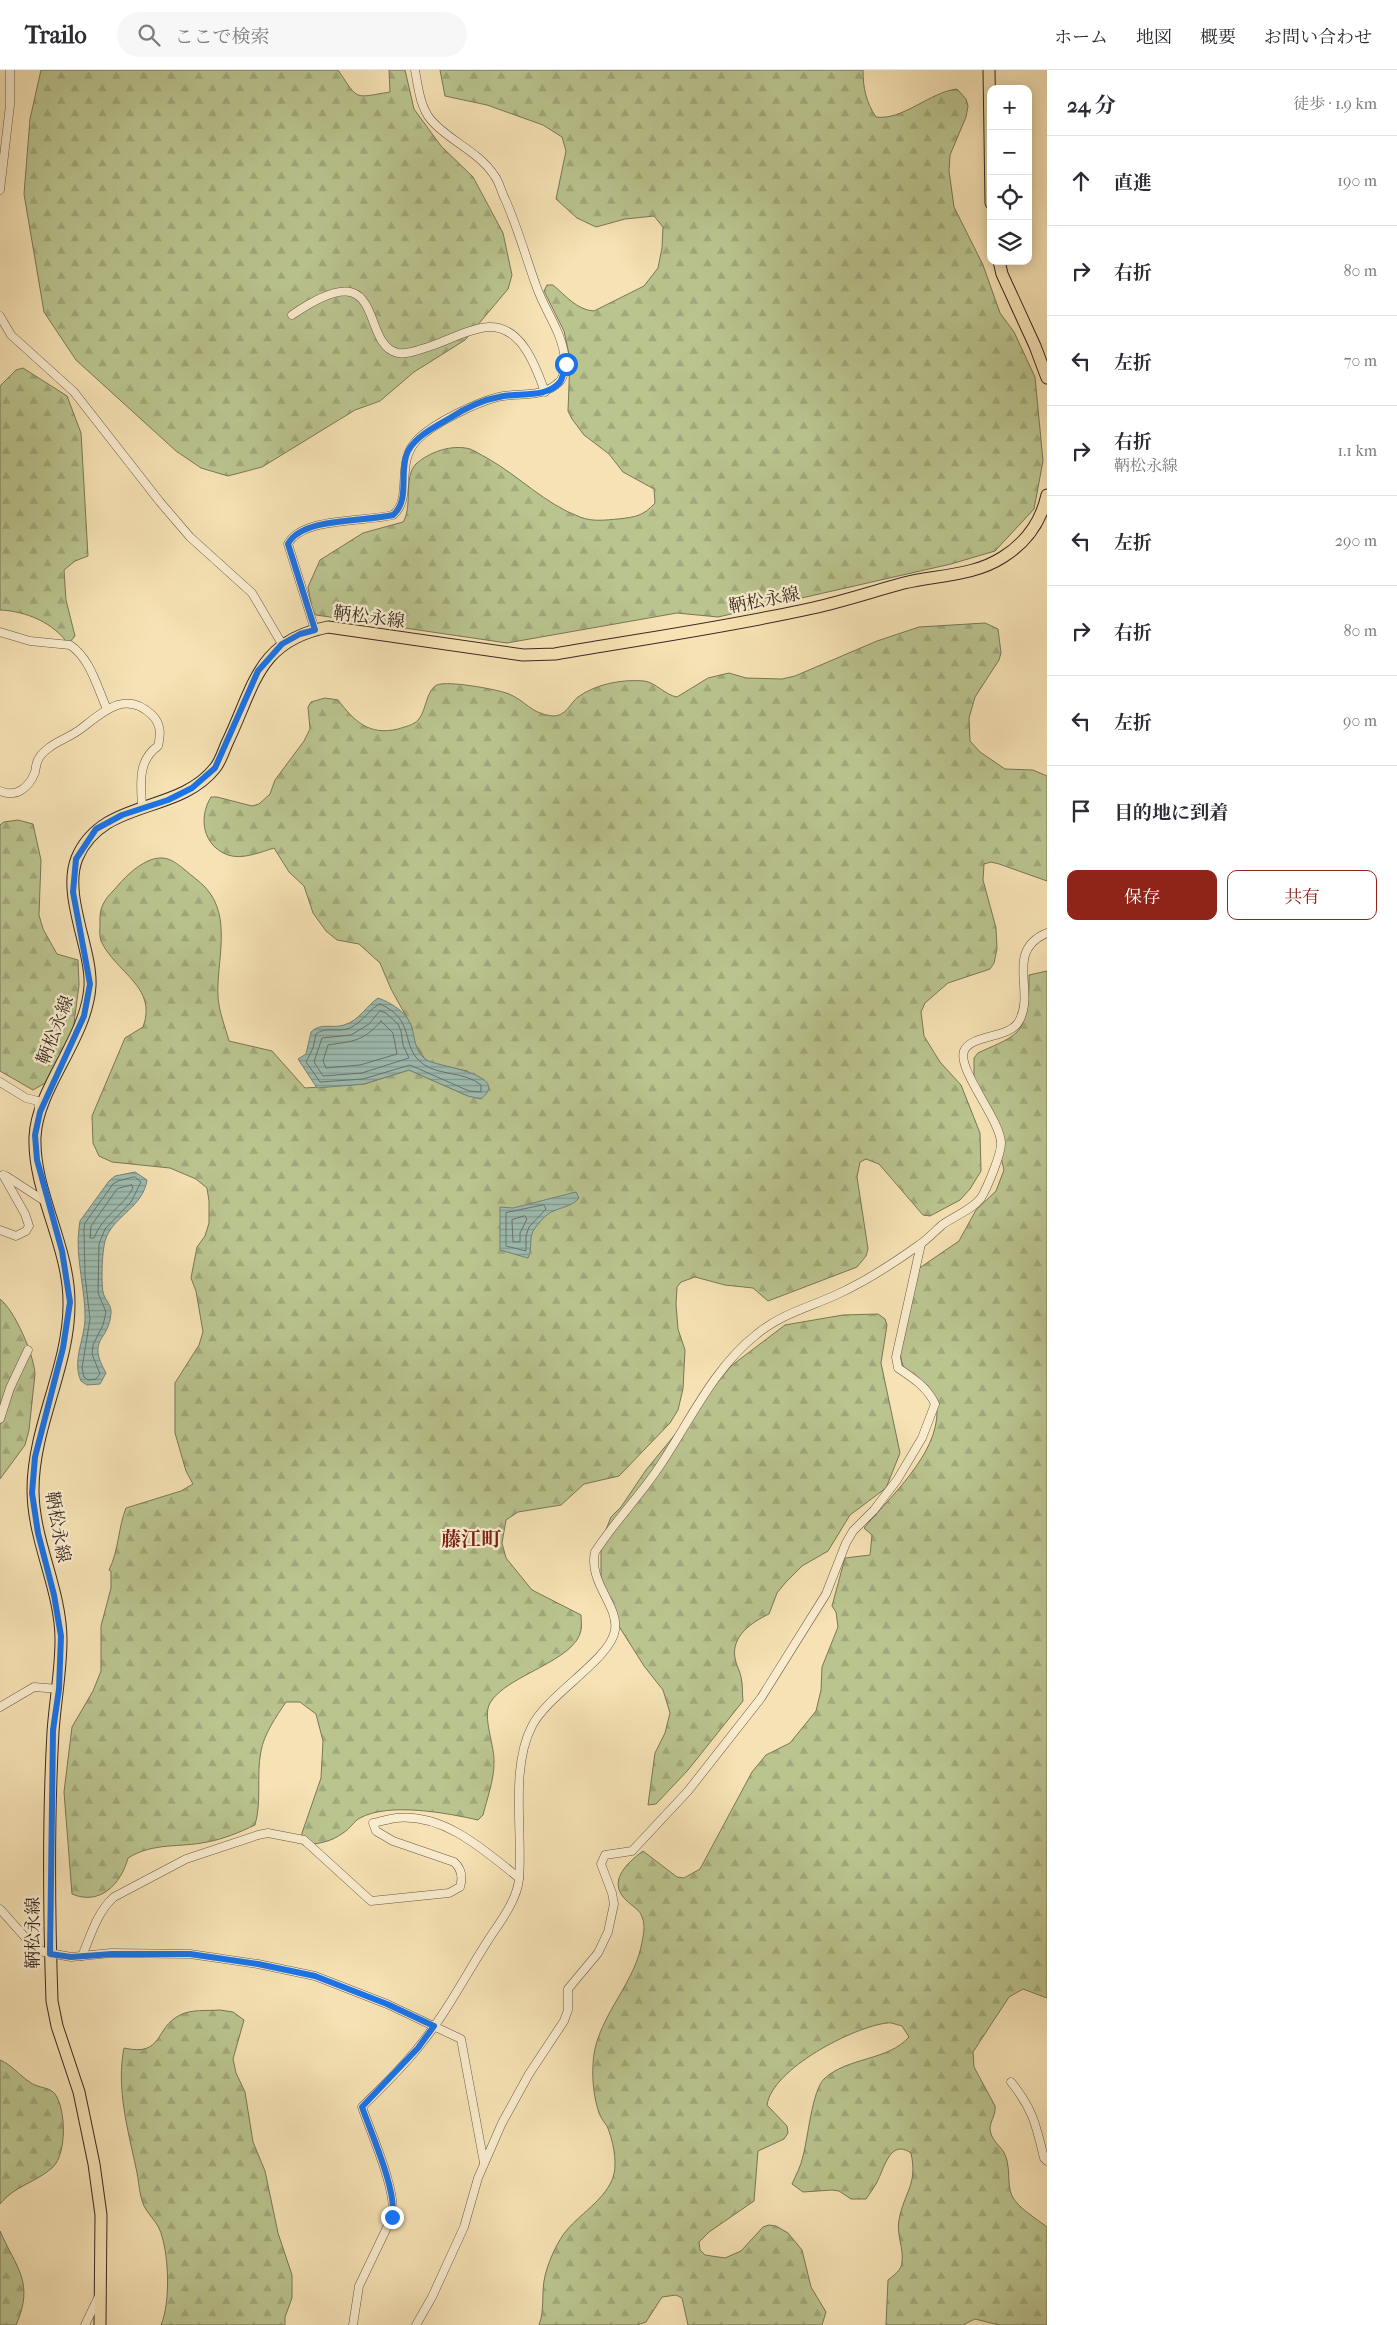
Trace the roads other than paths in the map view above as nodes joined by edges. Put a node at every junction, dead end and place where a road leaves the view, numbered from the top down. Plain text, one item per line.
1 (10, 70) edge
2 (414, 70) edge
3 (989, 70) edge
4 (991, 175) edge
5 (0, 190) edge
6 (1000, 265) edge
7 (292, 314) dead end
8 (0, 316) edge
9 (1047, 378) edge
10 (545, 392) junction
11 (1047, 495) edge
12 (315, 630) junction
13 (0, 632) edge
14 (282, 644) junction
15 (107, 709) junction
16 (0, 791) edge
17 (142, 807) junction
18 (1047, 933) edge
19 (0, 1082) edge
20 (40, 1112) junction
21 (2, 1173) edge
22 (48, 1203) junction
23 (0, 1230) edge
24 (921, 1244) junction
25 (28, 1350) dead end
26 (0, 1419) edge
27 (59, 1689) junction
28 (0, 1707) edge
29 (519, 1878) junction
30 (0, 1909) edge
31 (50, 1954) junction
32 (82, 1956) junction
33 (434, 2026) junction
34 (1011, 2082) dead end
35 (1047, 2161) edge
36 (484, 2163) junction
37 (100, 2294) junction
38 (85, 2325) edge
39 (100, 2325) edge
40 (352, 2325) edge
41 (416, 2325) edge

1 - 5 street
2 - 10 street
3 - 4 main road
6 - 9 main road
7 - 10 street
8 - 14 street
10 - 12 street
11 - 12 main road, 鞆松永線
12 - 14 main road, 鞆松永線
13 - 15 street
14 - 17 main road, 鞆松永線
15 - 16 street
15 - 17 street
17 - 20 main road, 鞆松永線
18 - 24 street
19 - 20 street
20 - 22 main road, 鞆松永線
21 - 22 street
21 - 23 street
22 - 27 main road, 鞆松永線
24 - 29 street
24 - 36 street
25 - 26 street
27 - 28 street
27 - 31 main road, 鞆松永線
29 - 32 street
29 - 33 street
30 - 31 street
31 - 32 street
31 - 37 main road, 鞆松永線
32 - 33 street
33 - 36 street
33 - 40 street
34 - 35 street
36 - 41 street
37 - 38 street
37 - 39 main road, 鞆松永線

